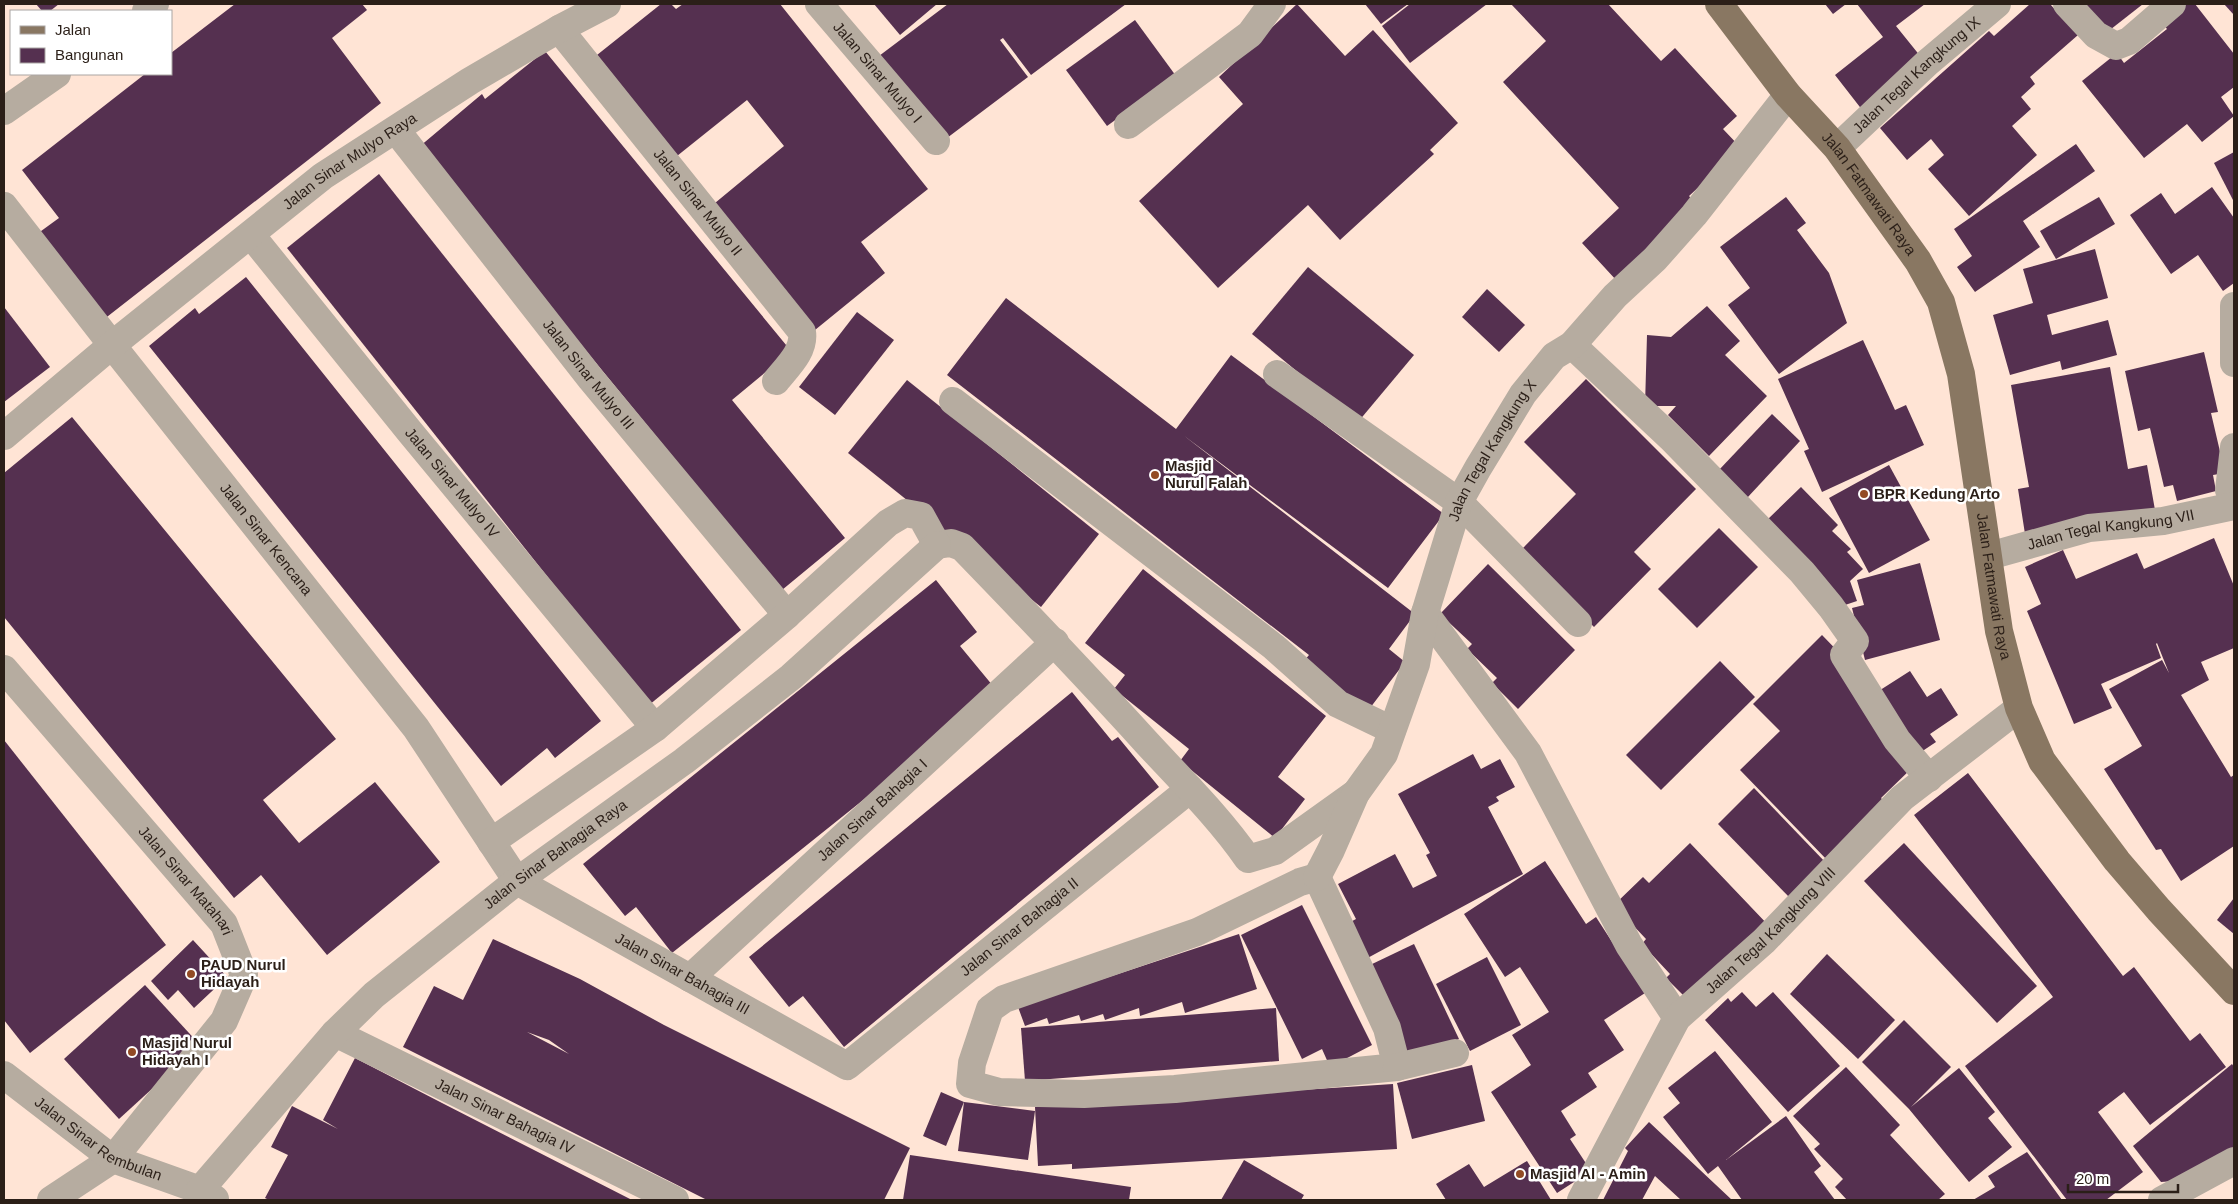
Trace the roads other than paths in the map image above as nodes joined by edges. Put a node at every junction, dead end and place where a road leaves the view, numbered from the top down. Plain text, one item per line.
1 (607, 4) edge
2 (820, 4) edge
3 (1272, 4) edge
4 (1719, 4) edge
5 (1997, 4) edge
6 (2067, 4) edge
7 (2172, 4) edge
8 (560, 29) junction
9 (56, 75) edge
10 (1788, 95) junction
11 (4, 111) edge
12 (1128, 125) dead end
13 (396, 130) junction
14 (936, 141) dead end
15 (1838, 148) junction
16 (4, 206) edge
17 (251, 235) junction
18 (2234, 306) edge
19 (1572, 344) junction
20 (112, 345) junction
21 (2234, 363) edge
22 (1277, 374) dead end
23 (776, 381) dead end
24 (953, 401) dead end
25 (4, 436) edge
26 (2234, 447) edge
27 (1459, 502) junction
28 (2234, 504) edge
29 (937, 545) junction
30 (1989, 556) junction
31 (1425, 613) junction
32 (788, 615) junction
33 (1578, 623) dead end
34 (1055, 642) junction
35 (4, 669) edge
36 (2018, 708) junction
37 (655, 728) junction
38 (1392, 730) junction
39 (1929, 778) junction
40 (1190, 789) junction
41 (1356, 793) junction
42 (491, 842) junction
43 (1317, 877) junction
44 (517, 882) junction
45 (690, 978) junction
46 (2234, 991) edge
47 (1677, 1018) junction
48 (334, 1033) junction
49 (1455, 1053) dead end
50 (847, 1066) joint
51 (1397, 1067) junction
52 (4, 1075) edge
53 (113, 1159) junction
54 (2234, 1162) edge
55 (208, 1195) edge
56 (50, 1200) edge
57 (675, 1200) edge
58 (1581, 1200) edge
59 (2162, 1200) edge

1 - 8 street, Jalan Sinar Mulyo Raya
2 - 14 street, Jalan Sinar Mulyo I
3 - 12 street
4 - 10 main road, Jalan Fatmawati Raya
5 - 15 street, Jalan Tegal Kangkung IX
6 - 7 street
8 - 13 street, Jalan Sinar Mulyo Raya
8 - 23 street, Jalan Sinar Mulyo II
9 - 11 street
10 - 15 main road, Jalan Fatmawati Raya
10 - 19 street, Jalan Tegal Kangkung X
13 - 17 street, Jalan Sinar Mulyo Raya
13 - 32 street, Jalan Sinar Mulyo III
15 - 30 main road, Jalan Fatmawati Raya
16 - 20 street, Jalan Sinar Kencana
17 - 20 street, Jalan Sinar Mulyo Raya
17 - 37 street, Jalan Sinar Mulyo IV
18 - 21 street
19 - 27 street, Jalan Tegal Kangkung X
19 - 39 street
20 - 25 street, Jalan Sinar Mulyo Raya
20 - 42 street, Jalan Sinar Kencana
22 - 27 street
24 - 38 street
26 - 28 street, Jalan Tegal Kangkung VII
27 - 31 street, Jalan Tegal Kangkung X
27 - 33 street
28 - 30 street, Jalan Tegal Kangkung VII
29 - 32 street
29 - 34 street
29 - 44 street, Jalan Sinar Bahagia Raya
30 - 36 main road, Jalan Fatmawati Raya
31 - 38 street, Jalan Tegal Kangkung X
31 - 47 street
32 - 37 street
34 - 40 street
34 - 45 street, Jalan Sinar Bahagia I
35 - 53 street, Jalan Sinar Matahari
36 - 39 street, Jalan Tegal Kangkung VIII
36 - 46 main road, Jalan Fatmawati Raya
37 - 42 street
38 - 41 street, Jalan Tegal Kangkung X
39 - 47 street, Jalan Tegal Kangkung VIII
40 - 41 street
40 - 50 street, Jalan Sinar Bahagia II
41 - 43 street, Jalan Tegal Kangkung X
42 - 44 street, Jalan Sinar Kencana
43 - 51 street
43 - 51 street
44 - 45 street, Jalan Sinar Bahagia III
44 - 48 street, Jalan Sinar Bahagia Raya
45 - 50 street, Jalan Sinar Bahagia III
47 - 58 street, Jalan Tegal Kangkung VIII
48 - 55 street, Jalan Sinar Bahagia Raya
48 - 57 street, Jalan Sinar Bahagia IV
49 - 51 street
52 - 53 street, Jalan Sinar Rembulan
53 - 55 street, Jalan Sinar Rembulan
53 - 56 street, Jalan Sinar Matahari
54 - 59 street

